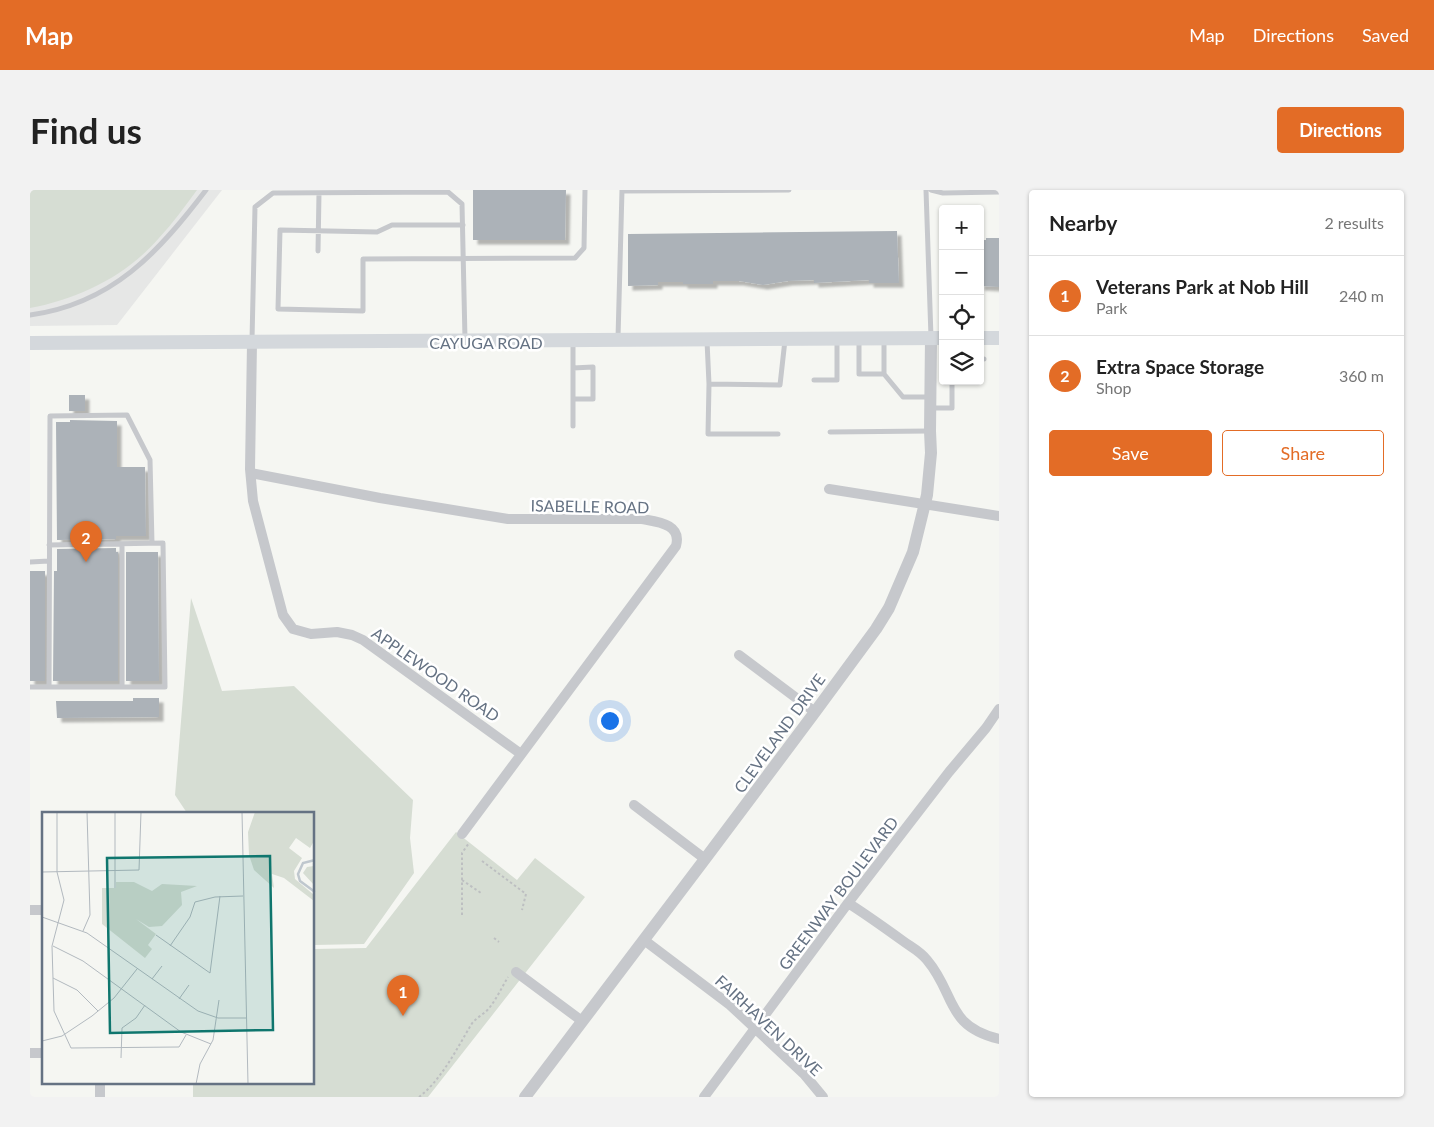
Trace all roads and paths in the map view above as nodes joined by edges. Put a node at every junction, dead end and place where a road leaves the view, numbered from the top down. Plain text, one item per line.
1 (206, 190) edge
2 (585, 190) edge
3 (774, 190) edge
4 (789, 190) edge
5 (926, 190) edge
6 (931, 190) edge
7 (407, 191) edge
8 (622, 191) edge
9 (273, 192) edge
10 (999, 192) edge
11 (319, 193) junction
12 (463, 225) junction
13 (318, 230) junction
14 (318, 251) dead end
15 (463, 260) junction
16 (30, 315) edge
17 (937, 338) edge
18 (984, 338) edge
19 (999, 338) edge
20 (786, 339) junction
21 (837, 339) junction
22 (859, 339) junction
23 (884, 339) junction
24 (707, 340) junction
25 (573, 341) junction
26 (618, 341) junction
27 (465, 342) junction
28 (30, 343) edge
29 (252, 343) junction
30 (573, 368) junction
31 (884, 374) junction
32 (814, 380) dead end
33 (709, 384) junction
34 (952, 385) edge
35 (573, 399) junction
36 (930, 403) junction
37 (573, 426) dead end
38 (930, 431) junction
39 (830, 432) dead end
40 (778, 434) dead end
41 (251, 473) junction
42 (829, 489) dead end
43 (926, 504) junction
44 (999, 516) edge
45 (152, 543) junction
46 (122, 544) junction
47 (49, 545) junction
48 (50, 561) junction
49 (30, 562) edge
50 (739, 655) dead end
51 (122, 687) junction
52 (30, 688) edge
53 (49, 688) junction
54 (999, 709) edge
55 (815, 712) junction
56 (522, 754) junction
57 (634, 805) dead end
58 (462, 834) dead end
59 (470, 843) dead end
60 (706, 859) junction
61 (482, 862) dead end
62 (462, 880) junction
63 (481, 893) dead end
64 (848, 903) junction
65 (522, 910) dead end
66 (462, 915) dead end
67 (494, 938) dead end
68 (644, 940) junction
69 (499, 942) dead end
70 (512, 973) joint
71 (582, 1021) junction
72 (754, 1028) junction
73 (999, 1039) edge
74 (100, 1084) edge
75 (100, 1097) edge
76 (419, 1097) edge
77 (525, 1097) edge
78 (704, 1097) edge
79 (823, 1097) edge

1 - 16 lane
2 - 15 lane
3 - 4 lane
3 - 8 lane
5 - 17 lane
6 - 10 lane
7 - 11 lane
7 - 12 lane
8 - 26 lane
9 - 11 lane
9 - 29 lane
11 - 13 lane
12 - 13 lane
12 - 15 lane
13 - 14 lane
13 - 15 lane
15 - 27 lane
17 - 23 main road, CAYUGA ROAD
17 - 36 street, CLEVELAND DRIVE
18 - 19 main road
20 - 21 main road, CAYUGA ROAD
20 - 24 main road, CAYUGA ROAD
20 - 33 lane
21 - 22 main road, CAYUGA ROAD
21 - 32 lane
22 - 23 main road, CAYUGA ROAD
22 - 31 lane
23 - 31 lane
24 - 26 main road, CAYUGA ROAD
24 - 33 lane
25 - 26 main road, CAYUGA ROAD
25 - 27 main road, CAYUGA ROAD
25 - 30 lane
27 - 29 main road, CAYUGA ROAD
28 - 29 main road, CAYUGA ROAD
29 - 41 street, APPLEWOOD ROAD
30 - 35 lane
30 - 35 lane
31 - 36 lane
33 - 40 lane
34 - 36 lane
35 - 37 lane
36 - 38 street, CLEVELAND DRIVE
38 - 39 lane
38 - 43 street, CLEVELAND DRIVE
41 - 56 street, APPLEWOOD ROAD
41 - 56 street, ISABELLE ROAD
42 - 43 street
43 - 44 street
43 - 55 street, CLEVELAND DRIVE
45 - 46 lane
45 - 47 lane
45 - 51 lane
46 - 47 lane
46 - 51 lane
47 - 48 lane
48 - 49 lane
48 - 53 lane
50 - 55 street
51 - 53 lane
52 - 53 lane
54 - 64 street, GREENWAY BOULEVARD
55 - 60 street, CLEVELAND DRIVE
56 - 58 street, ISABELLE ROAD
57 - 60 street
59 - 62 path
60 - 68 street, CLEVELAND DRIVE
61 - 65 path
62 - 63 path
62 - 66 path
64 - 72 street, GREENWAY BOULEVARD
64 - 73 street
67 - 69 path
68 - 71 street, CLEVELAND DRIVE
68 - 72 street, FAIRHAVEN DRIVE
70 - 71 street
70 - 76 path
71 - 77 street, CLEVELAND DRIVE
72 - 78 street, GREENWAY BOULEVARD
72 - 79 street, FAIRHAVEN DRIVE
74 - 75 street

